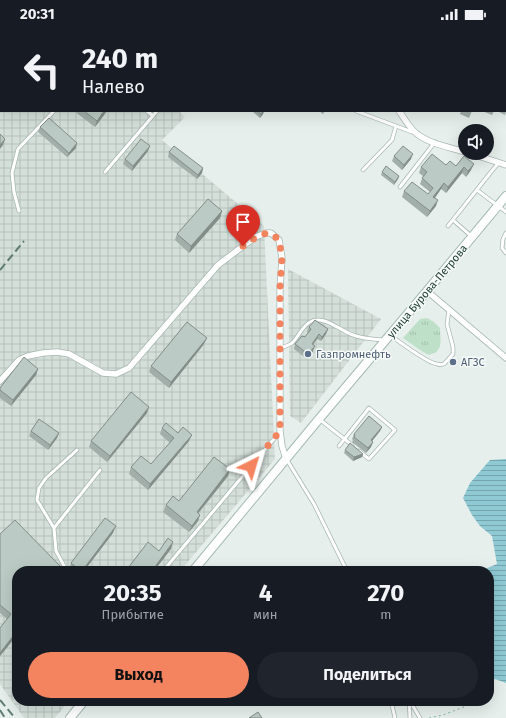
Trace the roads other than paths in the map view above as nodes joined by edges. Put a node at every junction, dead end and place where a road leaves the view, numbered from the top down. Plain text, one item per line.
1 (53, 112) edge
2 (148, 112) edge
3 (156, 112) edge
4 (359, 112) edge
5 (400, 112) edge
6 (153, 116) junction
7 (396, 126) junction
8 (417, 134) junction
9 (435, 142) junction
10 (458, 150) edge
11 (492, 160) edge
12 (499, 162) junction
13 (506, 165) edge
14 (363, 170) dead end
15 (105, 172) dead end
16 (400, 187) dead end
17 (477, 190) junction
18 (506, 196) edge
19 (498, 206) junction
20 (19, 210) dead end
21 (506, 212) edge
22 (453, 220) junction
23 (448, 226) dead end
24 (506, 233) edge
25 (472, 236) junction
26 (506, 254) edge
27 (427, 291) junction
28 (449, 310) junction
29 (388, 337) junction
30 (281, 348) junction
31 (506, 358) edge
32 (0, 381) edge
33 (319, 419) junction
34 (280, 431) junction
35 (344, 439) junction
36 (339, 446) dead end
37 (77, 450) dead end
38 (286, 458) junction
39 (100, 470) dead end
40 (54, 528) junction
41 (64, 566) edge
42 (167, 566) edge
43 (197, 566) edge
44 (345, 566) edge
45 (80, 706) edge
46 (392, 706) edge
47 (409, 706) edge
48 (412, 706) edge
49 (70, 718) edge
50 (395, 718) edge
51 (410, 718) edge
52 (420, 718) edge

1 - 20 lane
2 - 6 lane
3 - 6 lane
4 - 7 lane
5 - 8 street
6 - 15 lane
7 - 8 lane
7 - 14 lane
8 - 9 street
9 - 10 street
9 - 16 lane
11 - 12 street
12 - 13 street
12 - 17 lane
17 - 19 lane
17 - 22 lane
18 - 19 main road, улица Бурова-Петрова
19 - 21 lane
19 - 25 main road, улица Бурова-Петрова
22 - 23 lane
22 - 25 lane
24 - 26 lane
25 - 27 main road, улица Бурова-Петрова
27 - 28 street
27 - 29 main road, улица Бурова-Петрова
28 - 29 lane
28 - 31 street
29 - 30 lane
29 - 33 main road, улица Бурова-Петрова
30 - 32 street
30 - 34 street
33 - 35 lane
33 - 38 main road, улица Бурова-Петрова
34 - 38 street
34 - 42 lane
35 - 35 lane
35 - 36 lane
37 - 40 lane
38 - 43 main road, улица Бурова-Петрова
38 - 44 lane
39 - 40 lane
40 - 41 lane
45 - 49 main road
46 - 50 lane
47 - 51 lane
48 - 52 lane

